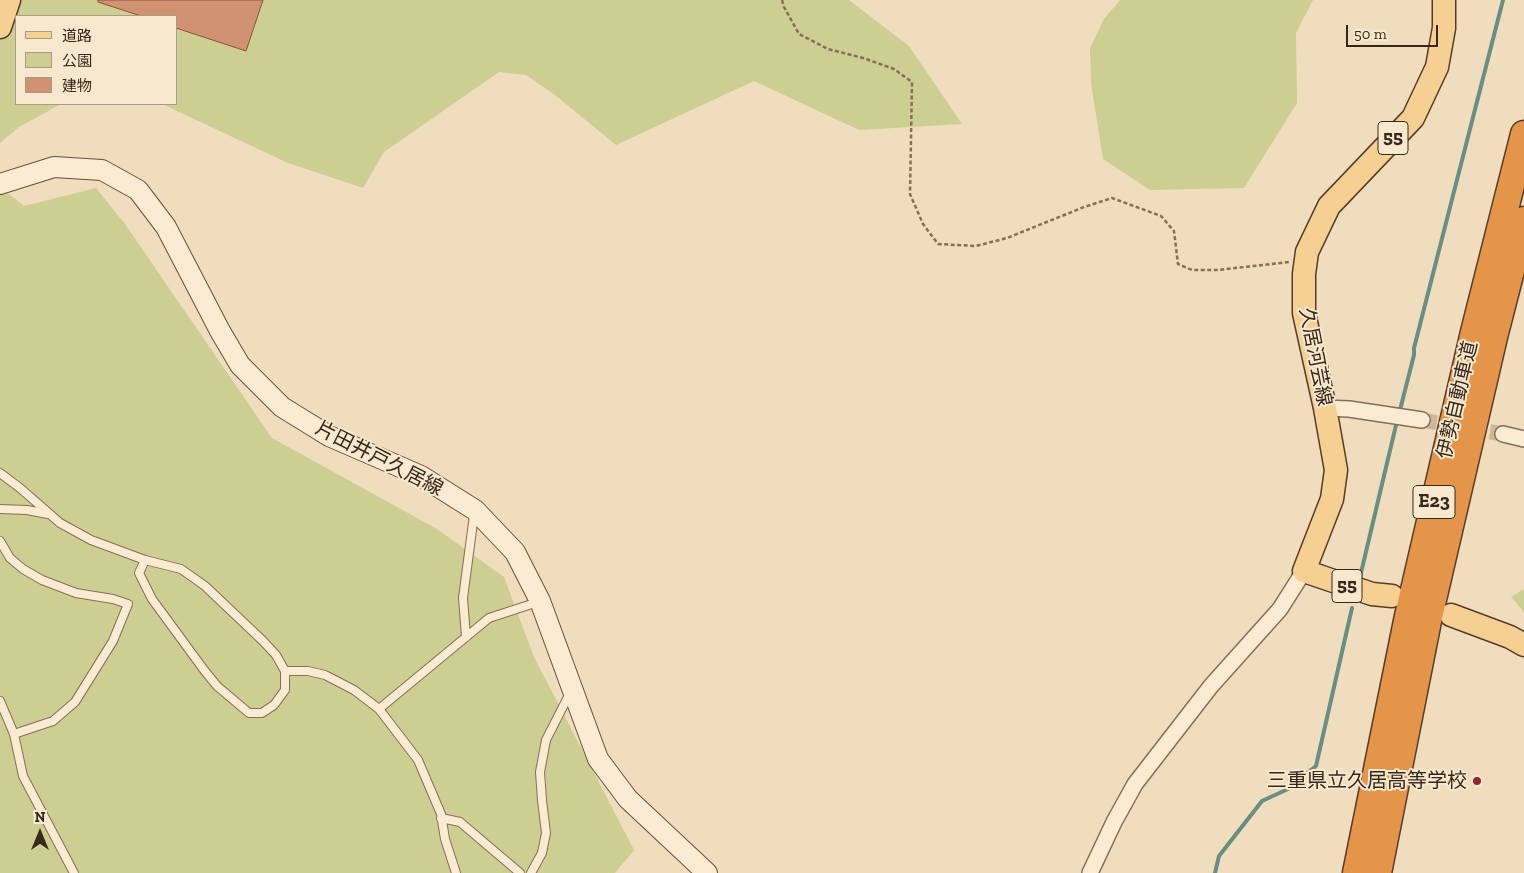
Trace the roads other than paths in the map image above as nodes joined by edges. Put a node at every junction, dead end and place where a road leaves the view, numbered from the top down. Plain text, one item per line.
1 (9, 0) edge
2 (1444, 0) edge
3 (0, 26) edge
4 (1524, 134) edge
5 (0, 184) edge
6 (1524, 220) edge
7 (1325, 408) junction
8 (1422, 420) tunnel mouth
9 (1503, 434) tunnel mouth
10 (1524, 439) edge
11 (0, 473) edge
12 (0, 509) edge
13 (475, 510) junction
14 (48, 514) junction
15 (0, 541) edge
16 (145, 560) junction
17 (1304, 571) junction
18 (1392, 596) dead end
19 (540, 601) junction
20 (1452, 615) dead end
21 (466, 637) junction
22 (1524, 645) edge
23 (285, 671) junction
24 (572, 688) junction
25 (0, 701) edge
26 (378, 709) junction
27 (14, 734) junction
28 (441, 818) junction
29 (74, 873) edge
30 (456, 873) edge
31 (520, 873) edge
32 (531, 873) edge
33 (707, 873) edge
34 (1090, 873) edge
35 (1356, 873) edge
36 (1378, 873) edge

1 - 3 main road
2 - 7 main road, 久居河芸線 / 55
4 - 35 highway, 伊勢自動車道 / E23
5 - 13 main road, 片田井戸久居線
6 - 36 highway, 伊勢自動車道 / E23
7 - 8 street
7 - 17 main road, 久居河芸線 / 55
9 - 10 street
11 - 14 lane
12 - 14 lane
13 - 19 main road, 片田井戸久居線
13 - 21 lane
14 - 16 lane
15 - 27 lane
16 - 23 lane
16 - 23 lane
17 - 18 main road, 55
17 - 34 street
19 - 21 lane
19 - 24 main road, 片田井戸久居線
20 - 22 main road
21 - 26 lane
23 - 26 lane
24 - 32 lane
24 - 33 main road, 片田井戸久居線
25 - 27 lane
26 - 28 lane
27 - 29 lane
28 - 30 lane
28 - 31 lane

